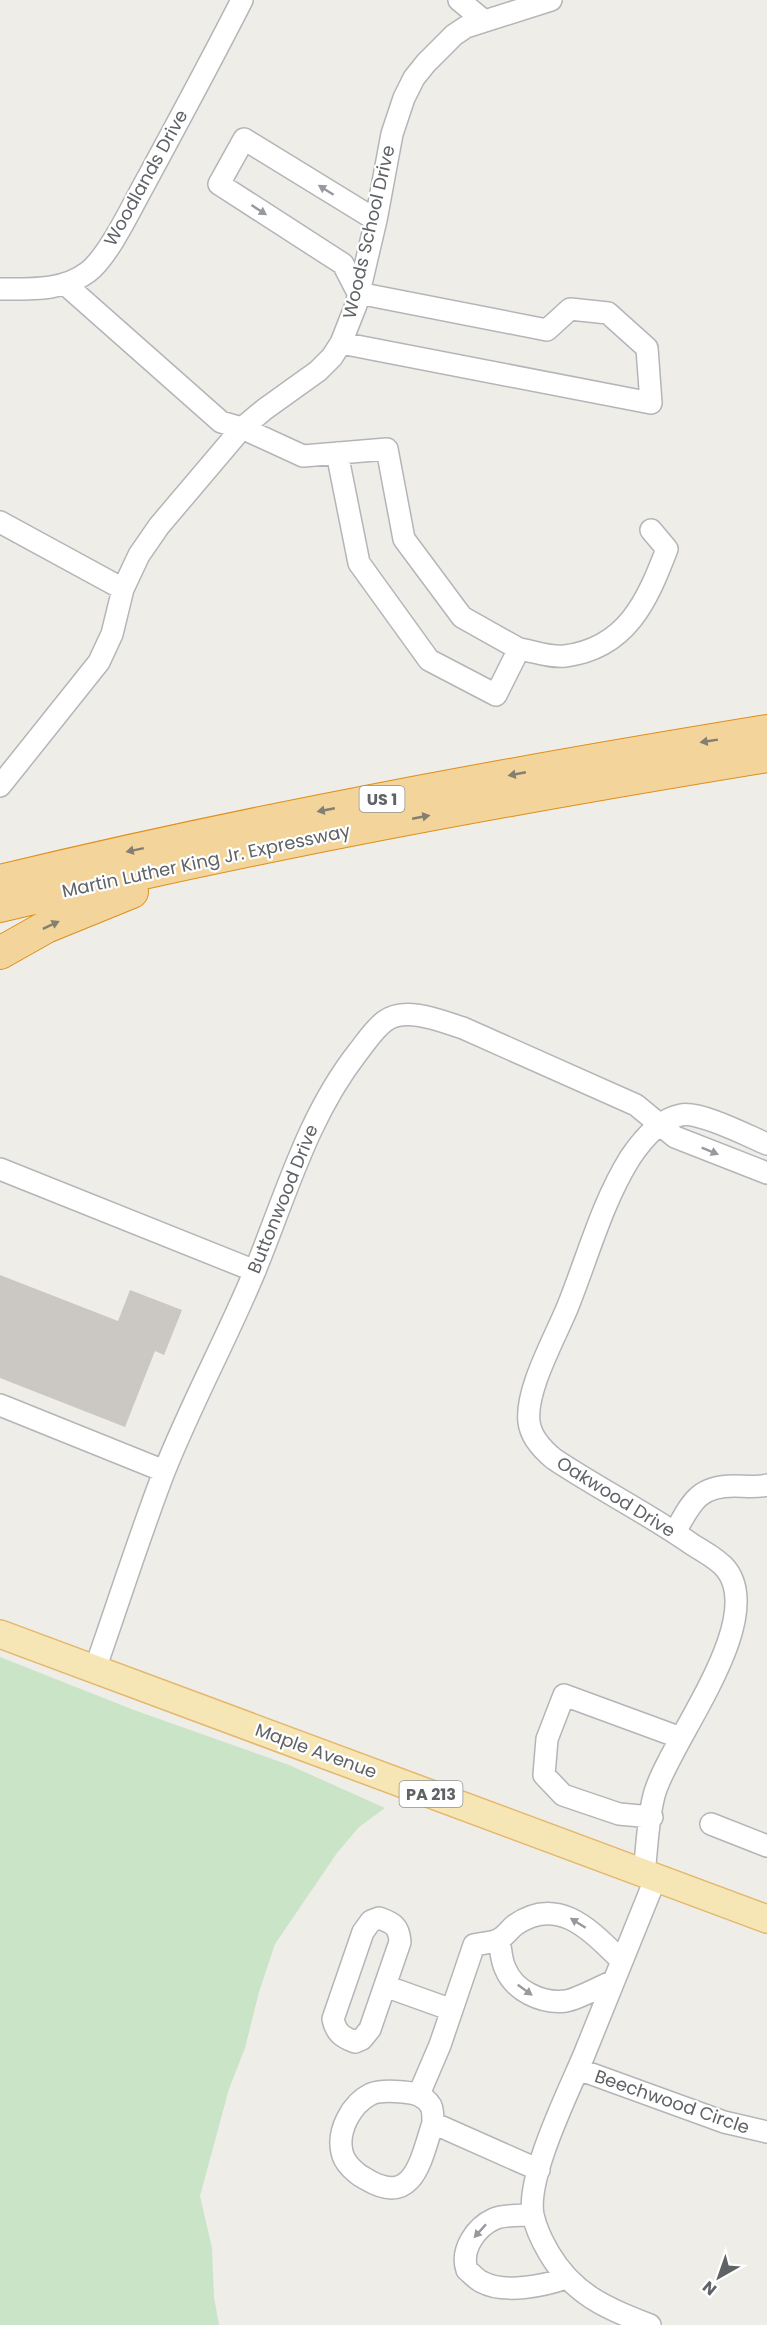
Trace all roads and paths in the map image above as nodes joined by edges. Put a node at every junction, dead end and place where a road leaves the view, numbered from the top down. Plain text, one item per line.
1 (242, 0) edge
2 (459, 0) edge
3 (551, 0) edge
4 (483, 20) junction
5 (375, 220) junction
6 (65, 284) junction
7 (0, 289) edge
8 (358, 293) junction
9 (341, 343) junction
10 (242, 428) junction
11 (337, 453) junction
12 (0, 522) edge
13 (651, 531) dead end
14 (123, 589) junction
15 (519, 649) junction
16 (767, 731) edge
17 (767, 756) edge
18 (0, 786) edge
19 (240, 852) junction
20 (0, 881) edge
21 (0, 906) edge
22 (0, 953) edge
23 (660, 1123) junction
24 (767, 1144) edge
25 (0, 1169) edge
26 (767, 1173) edge
27 (255, 1271) junction
28 (0, 1405) edge
29 (164, 1471) junction
30 (767, 1485) edge
31 (675, 1532) junction
32 (0, 1634) edge
33 (95, 1669) junction
34 (681, 1738) junction
35 (652, 1817) junction
36 (711, 1824) dead end
37 (767, 1846) edge
38 (650, 1875) junction
39 (767, 1919) edge
40 (499, 1940) junction
41 (622, 1961) junction
42 (614, 1982) junction
43 (385, 1986) junction
44 (452, 2010) junction
45 (578, 2069) junction
46 (419, 2094) junction
47 (433, 2124) junction
48 (767, 2132) edge
49 (539, 2170) junction
50 (533, 2215) junction
51 (566, 2278) junction
52 (650, 2325) edge

1 - 6 street, Woodlands Drive
2 - 4 street
3 - 4 street, Woods School Drive
4 - 5 street, Woods School Drive
5 - 8 street, Woods School Drive
5 -> 8 street
6 - 7 street, Woodlands Drive
6 - 10 street
8 - 9 street, Woods School Drive
8 - 9 street
9 - 10 street, Woods School Drive
10 - 11 street
10 - 14 street, Woods School Drive
11 - 15 street
11 - 15 street
12 - 14 street
13 - 15 street
14 - 18 street, Woods School Drive
16 -> 20 highway, Martin Luther King Jr. Expressway / US 1
19 -> 17 highway, Martin Luther King Jr. Expressway / US 1
19 - 21 highway, Martin Luther King Jr. Expressway / US 1
22 -> 19 highway
23 - 24 street
23 -> 26 street, Buttonwood Drive
23 - 27 street, Buttonwood Drive
23 - 31 street, Oakwood Drive
25 - 27 street
27 - 29 street, Buttonwood Drive
28 - 29 street
29 - 33 street, Buttonwood Drive
30 - 31 street
31 - 34 street, Oakwood Drive
32 - 33 main road, Maple Avenue / PA 213
33 - 38 main road, Maple Avenue / PA 213
34 - 35 street, Oakwood Drive
34 - 35 street
35 - 38 street, Oakwood Drive
36 - 37 street
38 - 39 main road, Maple Avenue / PA 213
38 - 41 street, Oakwood Drive
41 -> 40 street
40 -> 42 street
40 - 44 street
41 - 42 street
42 - 45 street
43 - 43 street
43 - 44 street
44 - 46 street
45 - 48 street, Beechwood Circle
45 - 49 street
46 - 47 street
46 - 47 street
47 - 49 street
49 - 50 street
50 - 51 street
50 -> 51 street
51 - 52 street

